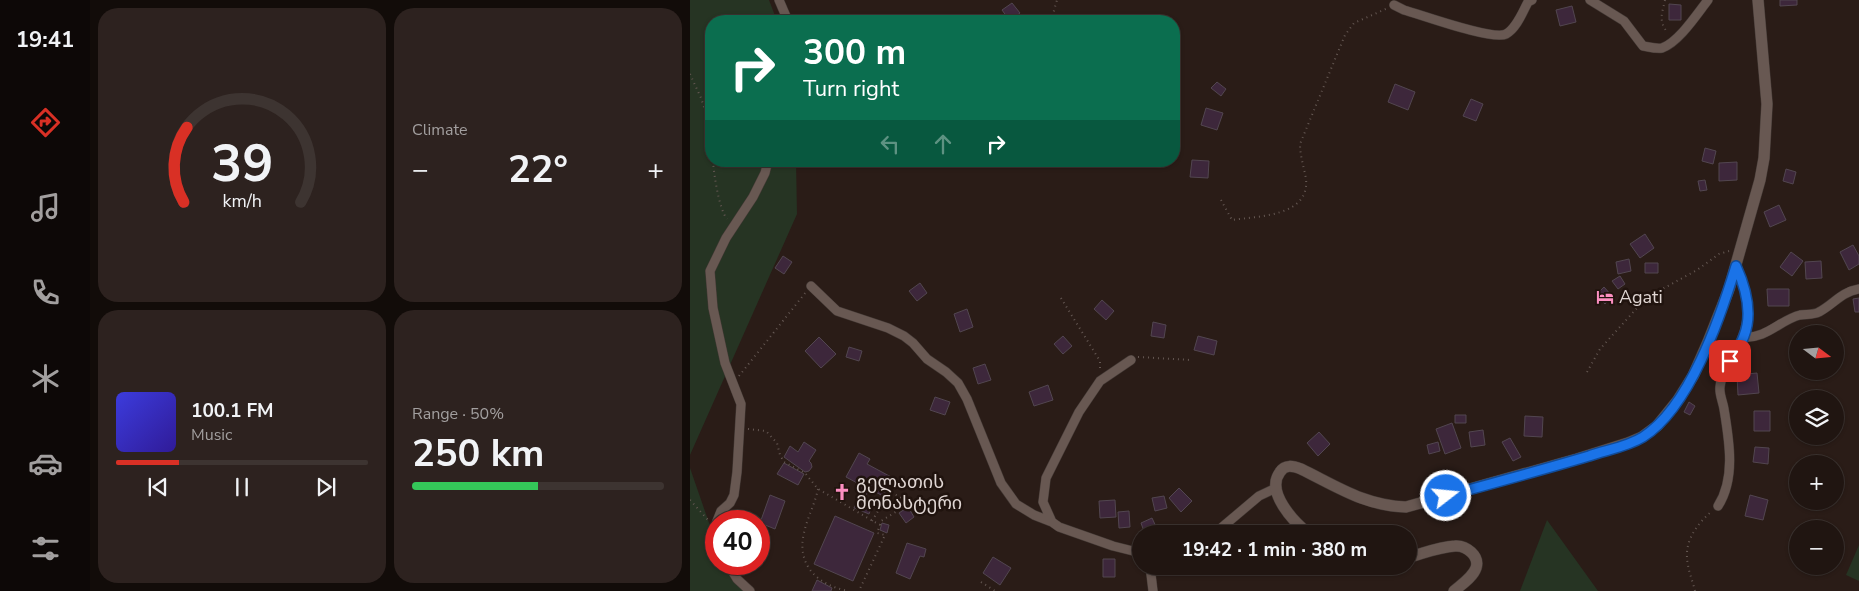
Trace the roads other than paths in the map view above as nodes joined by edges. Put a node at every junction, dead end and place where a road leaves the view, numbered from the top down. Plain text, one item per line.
1 (779, 0) edge
2 (1532, 0) edge
3 (1590, 0) edge
4 (1708, 0) edge
5 (1758, 0) edge
6 (1394, 5) road end
7 (785, 15) edge
8 (766, 167) edge
9 (1736, 266) junction
10 (811, 286) road end
11 (1859, 289) edge
12 (1744, 337) junction
13 (1131, 360) road end
14 (1276, 488) junction
15 (1718, 506) road end
16 (722, 510) edge
17 (1052, 522) junction
18 (1225, 525) edge
19 (1300, 525) edge
20 (1132, 550) edge
21 (1417, 555) edge
22 (735, 575) edge
23 (1151, 575) edge
24 (750, 591) edge
25 (1153, 591) edge
26 (1454, 591) edge

1 - 7 street
2 - 6 street
3 - 4 street
5 - 9 street
8 - 16 street
9 - 12 street
9 - 14 street
10 - 17 street
11 - 12 street
12 - 15 street
13 - 17 street
14 - 18 street
14 - 19 street
17 - 20 street
21 - 26 street
22 - 24 street
23 - 25 street

